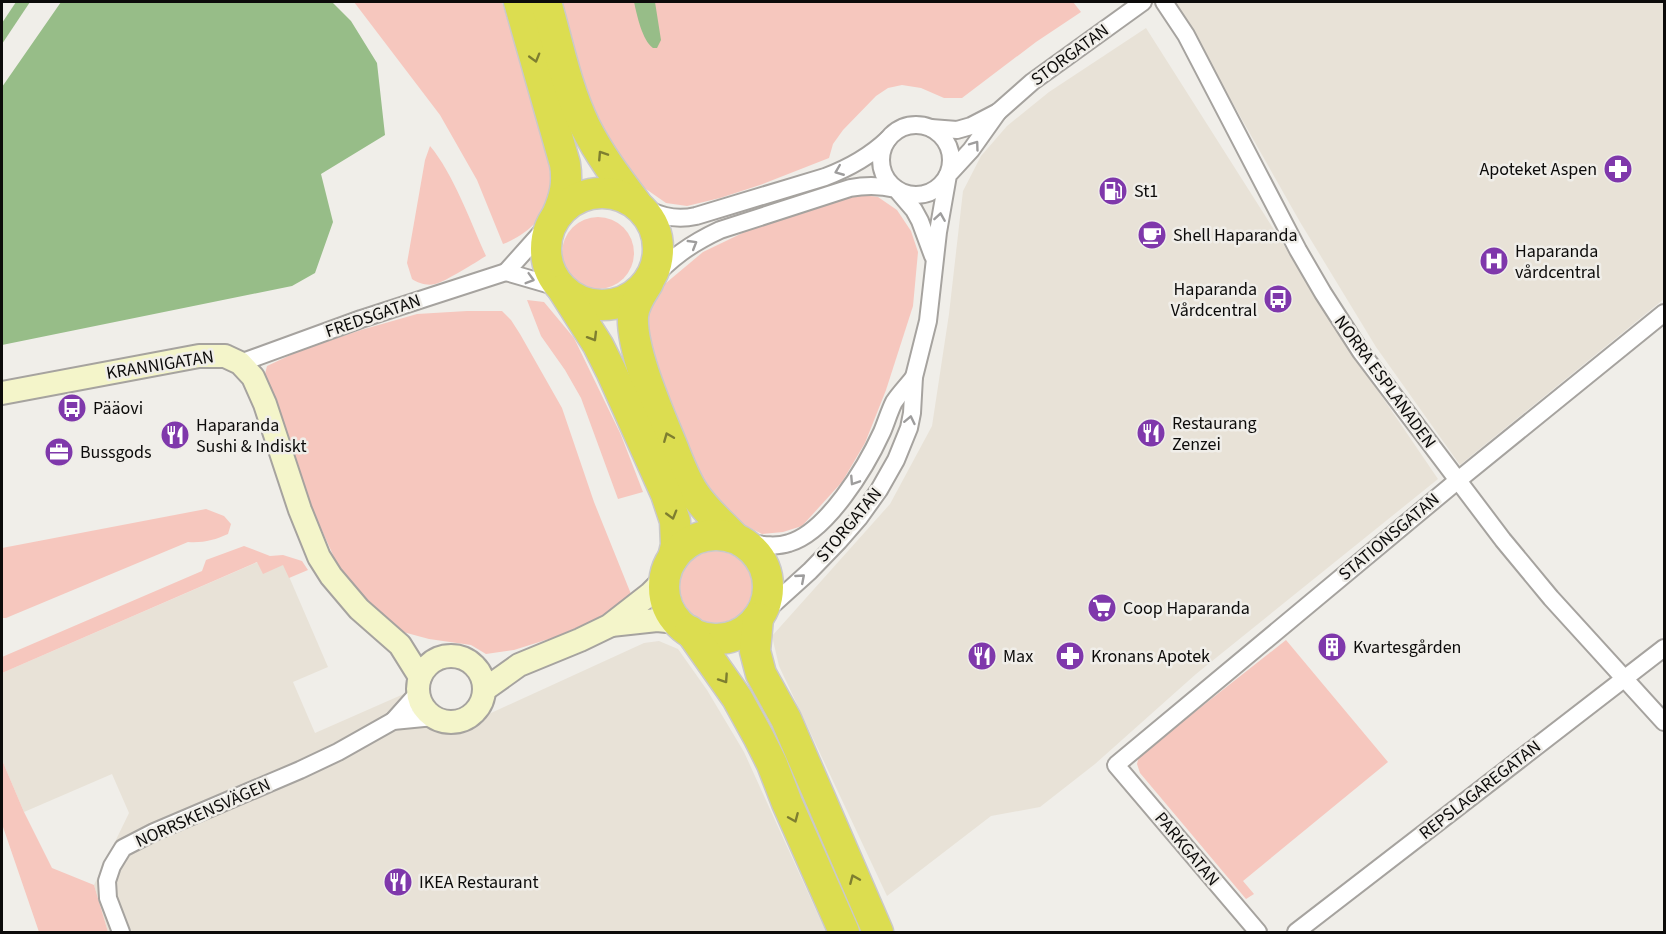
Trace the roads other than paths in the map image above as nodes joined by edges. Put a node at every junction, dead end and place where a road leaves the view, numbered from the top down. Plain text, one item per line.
1 (519, 2) edge
2 (546, 2) edge
3 (1143, 2) edge
4 (1164, 2) edge
5 (998, 112) junction
6 (931, 128) junction
7 (888, 139) junction
8 (948, 175) junction
9 (896, 189) junction
10 (636, 203) junction
11 (557, 215) junction
12 (934, 260) junction
13 (506, 272) junction
14 (649, 282) junction
15 (561, 288) junction
16 (1665, 313) edge
17 (240, 363) junction
18 (914, 377) junction
19 (2, 393) edge
20 (1457, 481) junction
21 (738, 539) junction
22 (669, 569) junction
23 (758, 618) junction
24 (609, 626) junction
25 (684, 626) junction
26 (400, 645) junction
27 (1665, 648) edge
28 (442, 657) junction
29 (474, 665) junction
30 (519, 665) junction
31 (1626, 678) junction
32 (419, 685) junction
33 (484, 690) junction
34 (434, 717) junction
35 (393, 722) junction
36 (1665, 723) edge
37 (1116, 765) joint
38 (121, 933) edge
39 (844, 933) edge
40 (879, 933) edge
41 (1258, 933) edge
42 (1296, 933) edge

1 -> 11 highway
10 -> 2 highway
3 - 5 street, STORGATAN
4 - 20 street, NORRA ESPLANADEN
5 - 6 street, STORGATAN
8 -> 5 street, STORGATAN
6 - 7 street, STORGATAN
6 - 8 street, STORGATAN
7 - 9 street, STORGATAN
7 -> 10 street
8 - 9 street, STORGATAN
12 -> 8 street, STORGATAN
9 - 12 street, STORGATAN
14 -> 9 street
10 - 11 highway
10 - 14 highway
11 - 13 street
11 - 15 highway
12 - 18 street, STORGATAN
13 -> 15 street
13 - 17 street, FREDSGATAN
14 - 15 highway
21 -> 14 highway
15 -> 22 highway
16 - 20 street, STATIONSGATAN
17 - 19 street, KRANNIGATAN
17 - 26 street, KRANNIGATAN
18 -> 21 street, STORGATAN
23 -> 18 street, STORGATAN
20 - 31 street, NORRA ESPLANADEN
20 - 37 street, STATIONSGATAN
21 - 22 highway
21 - 23 highway
22 - 24 street
22 - 25 highway
23 - 25 highway
40 -> 23 highway
24 - 25 street
24 - 30 street
25 -> 39 highway
26 - 28 street, KRANNIGATAN
26 - 32 street, KRANNIGATAN
27 - 31 street, REPSLAGAREGATAN
28 - 29 street
28 - 32 street
29 - 30 street
29 - 33 street
30 - 33 street
31 - 36 street, NORRA ESPLANADEN
31 - 42 street, REPSLAGAREGATAN
32 - 34 street
32 - 35 street
33 - 34 street
34 - 35 street
35 - 38 street, NORRSKENSVÄGEN
37 - 41 street, PARKGATAN

